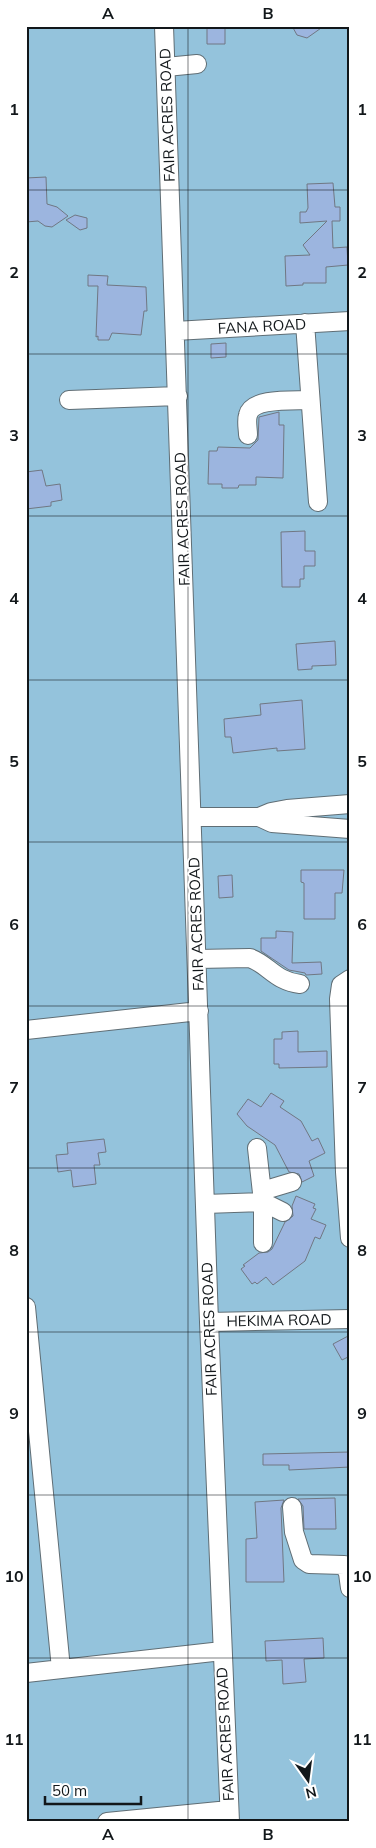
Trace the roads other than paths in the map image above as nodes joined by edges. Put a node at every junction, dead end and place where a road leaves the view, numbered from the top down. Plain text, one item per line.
1 (164, 26) edge
2 (197, 64) dead end
3 (166, 68) junction
4 (350, 321) edge
5 (305, 323) junction
6 (175, 331) junction
7 (178, 396) junction
8 (69, 400) dead end
9 (310, 400) junction
10 (248, 435) dead end
11 (318, 502) dead end
12 (350, 804) edge
13 (192, 817) junction
14 (259, 817) junction
15 (350, 829) edge
16 (197, 960) junction
17 (350, 979) edge
18 (300, 984) dead end
19 (199, 1011) junction
20 (26, 1030) edge
21 (257, 1148) dead end
22 (292, 1182) dead end
23 (262, 1197) junction
24 (205, 1204) junction
25 (283, 1212) dead end
26 (350, 1238) edge
27 (264, 1243) dead end
28 (26, 1307) edge
29 (350, 1318) edge
30 (209, 1322) junction
31 (292, 1508) dead end
32 (350, 1588) edge
33 (222, 1651) junction
34 (61, 1669) junction
35 (26, 1673) edge
36 (229, 1816) edge
37 (110, 1822) edge

1 - 3 street, FAIR ACRES ROAD
2 - 3 street
3 - 6 street, FAIR ACRES ROAD
4 - 5 street, FANA ROAD
5 - 6 street, FANA ROAD
5 - 9 street
6 - 7 street, FAIR ACRES ROAD
7 - 8 street
7 - 13 street, FAIR ACRES ROAD
9 - 10 street
9 - 11 street
12 - 14 street
13 - 14 street
13 - 16 street, FAIR ACRES ROAD
14 - 15 street
16 - 18 street
16 - 19 street, FAIR ACRES ROAD
17 - 26 street
19 - 20 street
19 - 24 street, FAIR ACRES ROAD
21 - 23 street
22 - 23 street
23 - 24 street
23 - 25 street
23 - 27 street
24 - 30 street, FAIR ACRES ROAD
28 - 34 street
29 - 30 street, HEKIMA ROAD
30 - 33 street, FAIR ACRES ROAD
31 - 32 street
33 - 34 street
33 - 36 street, FAIR ACRES ROAD
34 - 35 street
36 - 37 street

